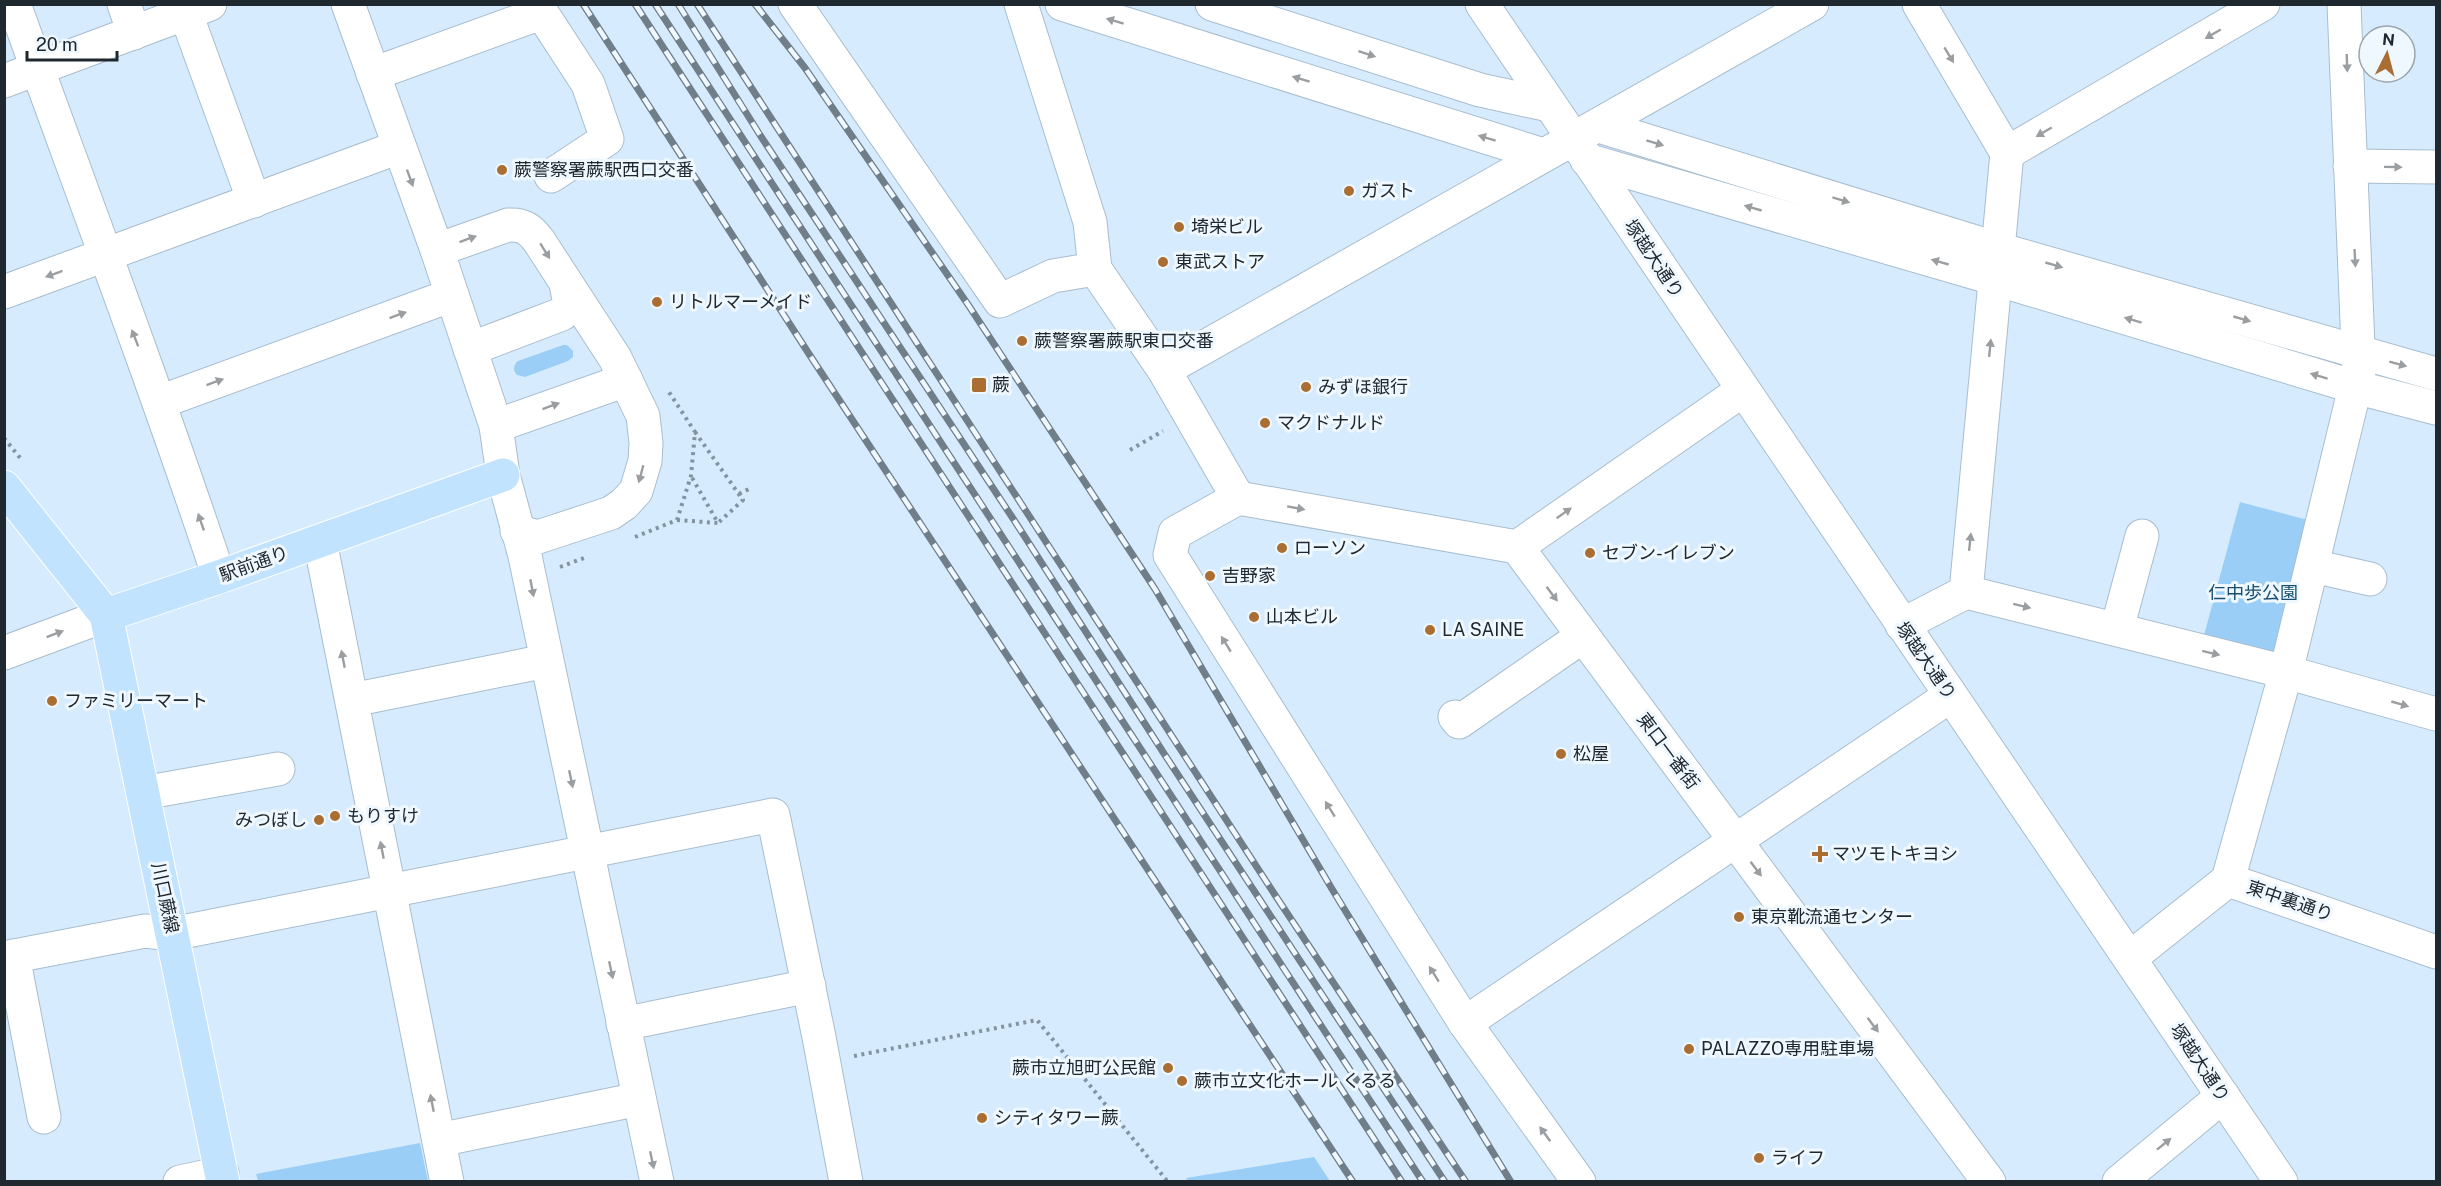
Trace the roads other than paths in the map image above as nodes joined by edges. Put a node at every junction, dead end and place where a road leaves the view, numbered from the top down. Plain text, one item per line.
1 (14, 4) edge
2 (348, 4) edge
3 (795, 4) edge
4 (1022, 4) edge
5 (1062, 4) edge
6 (1212, 4) edge
7 (1482, 4) edge
8 (1812, 4) edge
9 (1919, 4) edge
10 (2264, 4) edge
11 (2344, 4) edge
12 (198, 9) edge
13 (538, 9) edge
14 (129, 19) edge
15 (38, 69) junction
16 (373, 74) junction
17 (4, 81) edge
18 (1549, 105) junction
19 (1586, 142) junction
20 (399, 147) junction
21 (2007, 153) junction
22 (1543, 155) junction
23 (2350, 166) junction
24 (2436, 167) edge
25 (551, 176) dead end
26 (254, 201) junction
27 (437, 250) junction
28 (104, 255) junction
29 (1997, 264) junction
30 (1095, 269) junction
31 (566, 284) junction
32 (4, 292) edge
33 (452, 295) junction
34 (470, 349) junction
35 (2360, 353) junction
36 (1164, 370) junction
37 (2436, 374) edge
38 (626, 380) junction
39 (2355, 387) junction
40 (1743, 390) junction
41 (160, 402) junction
42 (2436, 408) edge
43 (496, 426) junction
44 (503, 475) junction
45 (4, 487) edge
46 (1238, 498) junction
47 (517, 531) junction
48 (2142, 536) dead end
49 (320, 541) junction
50 (1517, 547) junction
51 (2313, 566) junction
52 (219, 577) junction
53 (2370, 579) dead end
54 (1965, 591) junction
55 (106, 615) junction
56 (1902, 625) junction
57 (2117, 629) junction
58 (1582, 636) junction
59 (4, 653) edge
60 (546, 661) junction
61 (2286, 672) junction
62 (1950, 696) junction
63 (352, 700) junction
64 (2435, 709) edge
65 (1455, 717) dead end
66 (278, 769) dead end
67 (143, 793) junction
68 (1736, 841) junction
69 (587, 852) junction
70 (2228, 880) junction
71 (390, 890) junction
72 (172, 934) junction
73 (2436, 952) edge
74 (9, 957) edge
75 (2130, 958) junction
76 (809, 986) junction
77 (1465, 1023) junction
78 (623, 1024) junction
79 (2223, 1096) junction
80 (639, 1099) junction
81 (44, 1117) dead end
82 (439, 1140) junction
83 (222, 1178) edge
84 (180, 1182) edge
85 (447, 1182) edge
86 (657, 1182) edge
87 (846, 1182) edge
88 (1579, 1182) edge
89 (1989, 1182) edge
90 (2119, 1182) edge
91 (2281, 1182) edge

1 - 15 street
2 - 16 street
3 - 30 street
4 - 30 street
22 -> 5 street
6 -> 18 street
7 - 18 street, 塚越大通り
8 - 19 street
9 -> 21 street
10 -> 21 street
11 -> 23 street
12 - 14 street
12 - 26 street
13 - 16 street
13 - 25 street
14 - 15 street
15 - 17 street
15 - 28 street
16 - 20 street
18 - 19 street, 塚越大通り
19 - 22 street
19 - 29 street
19 - 40 street, 塚越大通り
20 - 26 street
20 -> 27 street
21 - 29 street
22 - 36 street
23 -> 24 street
23 -> 35 street
26 - 28 street
27 -> 31 street
27 - 33 street
28 -> 32 street
41 -> 28 street
29 -> 35 street
39 -> 29 street
54 -> 29 street
30 - 36 street
31 - 34 street
31 - 38 street
33 - 34 street
41 -> 33 street
34 - 43 street
35 -> 37 street
35 - 39 street
36 - 46 street
43 -> 38 street
38 -> 47 street
39 - 42 street
39 - 51 street
50 -> 40 street
40 - 56 street, 塚越大通り
52 -> 41 street
43 - 44 street
44 - 47 street
44 - 49 main road, 駅前通り
45 - 55 main road
46 -> 50 street
77 -> 46 street
47 -> 60 street
48 - 57 street
49 - 52 main road, 駅前通り
63 -> 49 street
50 -> 58 street, 東口一番街
51 - 53 street
51 - 61 street
52 - 55 main road, 駅前通り
54 - 56 street
54 -> 57 street
59 -> 55 street, 駅前通り
55 - 67 main road, 川口蕨線
56 - 62 street, 塚越大通り
57 -> 61 street
58 - 65 street
58 - 68 street, 東口一番街
60 - 63 street
60 -> 69 street
61 -> 64 street
61 - 70 street
62 - 68 street
62 - 75 street, 塚越大通り
71 -> 63 street
66 - 67 street
67 - 72 main road, 川口蕨線
68 - 77 street
68 -> 89 street, 東口一番街
69 - 71 street
69 - 76 street
69 -> 78 street
70 - 73 street, 東中裏通り
70 - 75 street, 東中裏通り
71 - 72 street
82 -> 71 street
72 - 74 street
72 - 83 main road, 川口蕨線
74 - 81 street
75 - 79 street, 塚越大通り
76 - 78 street
76 - 87 street
88 -> 77 street
78 - 80 street
90 -> 79 street
79 - 91 street, 塚越大通り
80 - 82 street
80 -> 86 street
82 - 85 street
83 - 84 street

